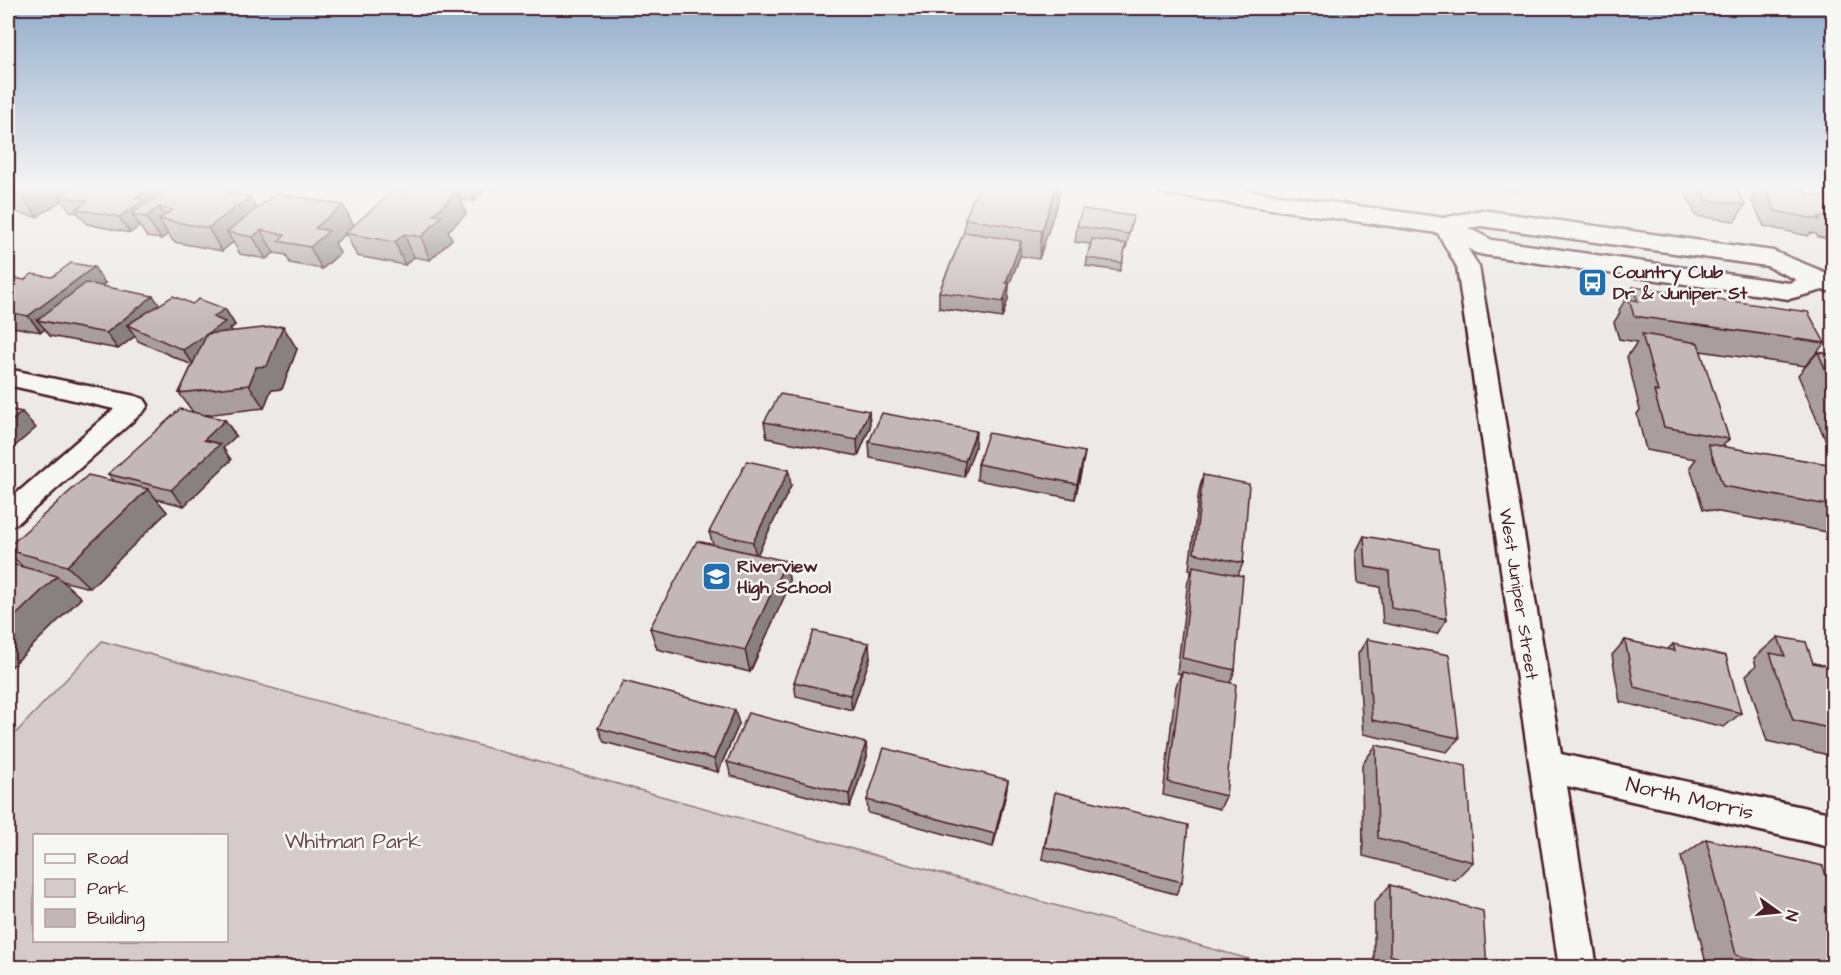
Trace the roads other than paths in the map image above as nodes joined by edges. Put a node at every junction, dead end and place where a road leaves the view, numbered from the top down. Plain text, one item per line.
1 (1448, 232) edge
2 (1457, 232) edge
3 (1828, 283) edge
4 (8, 377) edge
5 (8, 516) edge
6 (1546, 766) junction
7 (1833, 831) edge
8 (1578, 968) edge

1 - 6 street, West Juniper Street
2 - 3 main road
4 - 5 street
6 - 7 street, North Morris
6 - 8 street, West Juniper Street

